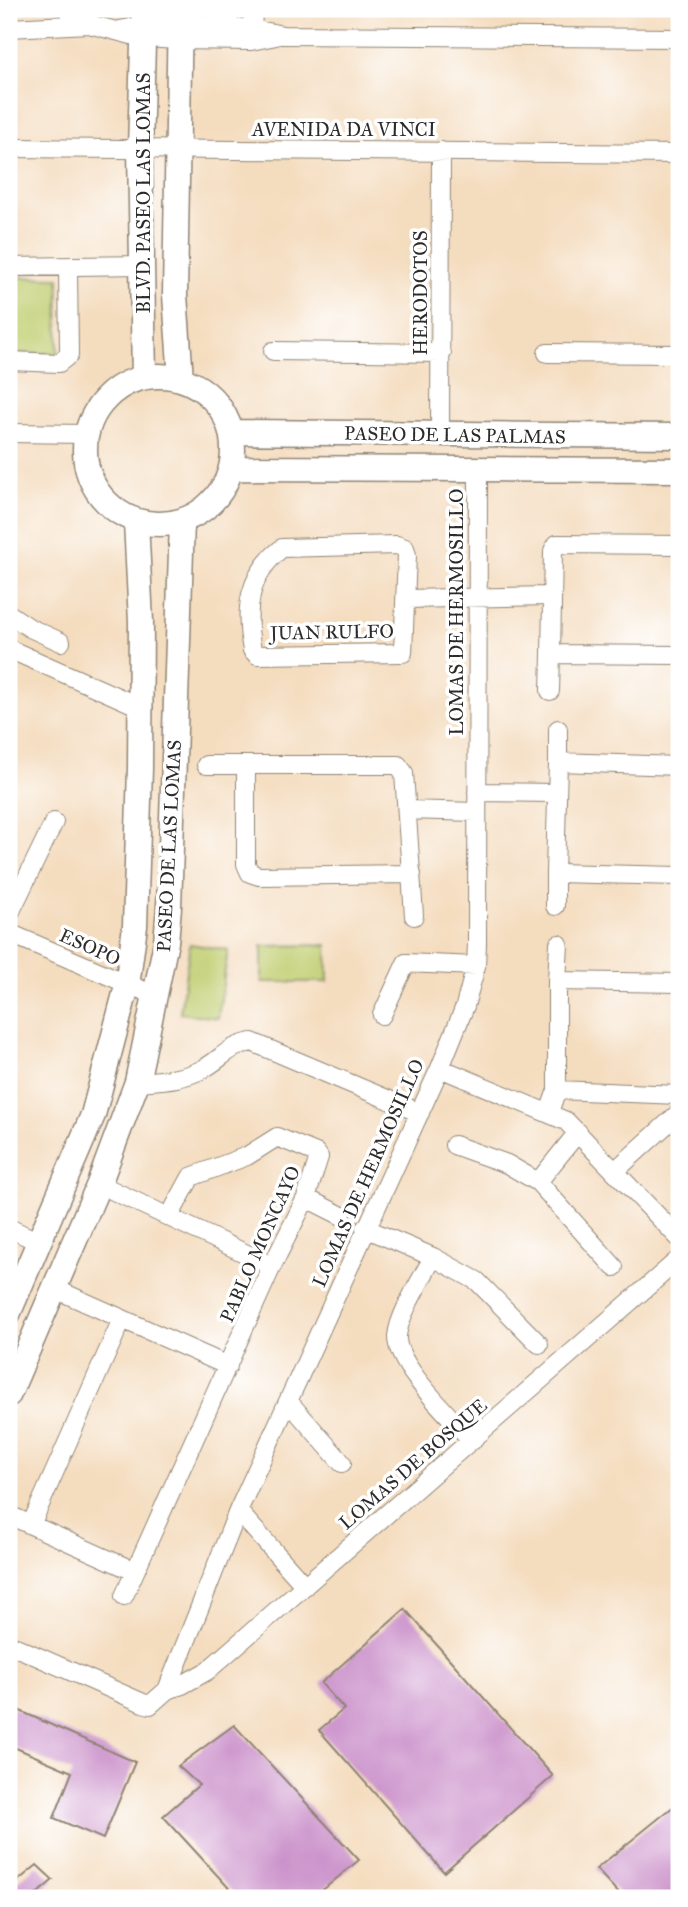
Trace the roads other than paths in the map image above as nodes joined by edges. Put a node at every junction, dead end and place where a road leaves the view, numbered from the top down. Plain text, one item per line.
1 (15, 9) edge
2 (67, 9) edge
3 (253, 9) edge
4 (89, 24) junction
5 (138, 25) edge
6 (180, 25) edge
7 (12, 28) edge
8 (252, 35) junction
9 (679, 38) edge
10 (9, 148) edge
11 (140, 149) junction
12 (177, 149) junction
13 (441, 151) junction
14 (679, 154) edge
15 (142, 265) junction
16 (9, 267) edge
17 (68, 267) junction
18 (273, 351) dead end
19 (442, 353) junction
20 (547, 353) dead end
21 (679, 354) edge
22 (9, 361) edge
23 (144, 377) junction
24 (181, 379) junction
25 (232, 432) junction
26 (9, 433) edge
27 (86, 434) junction
28 (440, 435) junction
29 (679, 436) edge
30 (232, 468) junction
31 (478, 470) junction
32 (679, 470) edge
33 (136, 521) junction
34 (182, 522) junction
35 (679, 545) edge
36 (551, 596) junction
37 (406, 598) junction
38 (476, 598) junction
39 (9, 614) edge
40 (61, 642) dead end
41 (9, 649) edge
42 (551, 654) junction
43 (679, 656) edge
44 (550, 691) dead end
45 (140, 707) junction
46 (558, 729) dead end
47 (140, 737) junction
48 (175, 737) junction
49 (558, 762) junction
50 (206, 765) dead end
51 (246, 766) junction
52 (679, 766) edge
53 (477, 792) junction
54 (556, 793) junction
55 (407, 810) junction
56 (476, 812) junction
57 (54, 822) dead end
58 (555, 873) junction
59 (412, 874) junction
60 (679, 876) edge
61 (555, 906) dead end
62 (9, 915) edge
63 (414, 916) dead end
64 (9, 933) edge
65 (559, 944) dead end
66 (476, 966) junction
67 (557, 981) junction
68 (679, 983) edge
69 (127, 986) junction
70 (156, 996) junction
71 (382, 1015) dead end
72 (440, 1068) junction
73 (137, 1082) junction
74 (557, 1090) junction
75 (679, 1095) edge
76 (549, 1112) junction
77 (420, 1113) junction
78 (679, 1114) edge
79 (578, 1132) junction
80 (453, 1145) dead end
81 (616, 1170) junction
82 (538, 1182) junction
83 (99, 1184) junction
84 (306, 1198) junction
85 (342, 1216) dead end
86 (169, 1217) junction
87 (9, 1228) edge
88 (365, 1228) junction
89 (679, 1238) edge
90 (39, 1242) junction
91 (433, 1257) junction
92 (679, 1259) edge
93 (272, 1266) junction
94 (614, 1267) dead end
95 (53, 1288) junction
96 (9, 1312) edge
97 (122, 1319) junction
98 (539, 1344) dead end
99 (16, 1359) edge
100 (228, 1366) junction
101 (9, 1394) edge
102 (289, 1402) junction
103 (472, 1441) junction
104 (342, 1463) dead end
105 (238, 1511) junction
106 (9, 1515) edge
107 (31, 1525) junction
108 (134, 1571) junction
109 (305, 1586) junction
110 (124, 1596) dead end
111 (9, 1644) edge
112 (167, 1690) junction

1 - 7 street
2 - 4 street
3 - 8 street
4 - 5 street
4 - 7 street
5 - 6 street
5 - 11 street, BLVD. PASEO LAS LOMAS
6 - 8 street
6 - 12 street
8 - 9 street
10 - 11 street, AVENIDA DA VINCI
11 - 12 street, AVENIDA DA VINCI
11 - 15 street, BLVD. PASEO LAS LOMAS
12 - 13 street, AVENIDA DA VINCI
12 - 24 street
13 - 14 street, AVENIDA DA VINCI
13 - 19 street, HERODOTOS
15 - 17 street
15 - 23 street, BLVD. PASEO LAS LOMAS
16 - 17 street
17 - 22 street
18 - 19 street
19 - 28 street, HERODOTOS
20 - 21 street
23 - 24 street
23 - 27 street
24 - 25 street
25 - 28 street, PASEO DE LAS PALMAS
25 - 30 street
26 - 27 street
27 - 33 street
28 - 29 street, PASEO DE LAS PALMAS
30 - 31 street, PASEO DE LAS PALMAS
30 - 34 street
31 - 32 street, PASEO DE LAS PALMAS
31 - 38 street, LOMAS DE HERMOSILLO
33 - 34 street
33 - 45 street, PASEO DE LAS LOMAS
34 - 48 street, PASEO DE LAS LOMAS
35 - 36 street
36 - 38 street
36 - 42 street
37 - 37 street, JUAN RULFO
37 - 38 street
38 - 53 street, LOMAS DE HERMOSILLO
39 - 40 street
41 - 45 street
42 - 43 street
42 - 44 street
45 - 47 street, PASEO DE LAS LOMAS
46 - 49 street
47 - 48 street
47 - 69 street, PASEO DE LAS LOMAS
48 - 70 street, PASEO DE LAS LOMAS
49 - 52 street
49 - 54 street
50 - 51 street
51 - 55 street
51 - 59 street
53 - 54 street
53 - 56 street, LOMAS DE HERMOSILLO
54 - 58 street
55 - 56 street
55 - 59 street
56 - 66 street, LOMAS DE HERMOSILLO
57 - 62 street
58 - 60 street
58 - 61 street
59 - 63 street
64 - 69 street, ESOPO
65 - 67 street
66 - 71 street
66 - 72 street, LOMAS DE HERMOSILLO
67 - 68 street
67 - 74 street
69 - 70 street, ESOPO
69 - 90 street, PASEO DE LAS LOMAS
70 - 73 street, PASEO DE LAS LOMAS
72 - 76 street
72 - 77 street, LOMAS DE HERMOSILLO
73 - 77 street
73 - 83 street, PASEO DE LAS LOMAS
74 - 75 street
74 - 76 street
76 - 79 street
77 - 88 street, LOMAS DE HERMOSILLO
78 - 81 street
79 - 81 street
79 - 82 street
80 - 82 street
81 - 89 street
82 - 94 street
83 - 86 street
83 - 95 street, PASEO DE LAS LOMAS
84 - 85 street
84 - 86 street, PABLO MONCAYO
84 - 93 street, PABLO MONCAYO
86 - 93 street
87 - 90 street
88 - 91 street
88 - 102 street, LOMAS DE HERMOSILLO
90 - 96 street, PASEO DE LAS LOMAS
91 - 98 street
91 - 103 street
92 - 103 street, LOMAS DE BOSQUE
93 - 100 street, PABLO MONCAYO
95 - 97 street
95 - 99 street, PASEO DE LAS LOMAS
97 - 100 street
97 - 107 street
99 - 101 street, PASEO DE LAS LOMAS
100 - 108 street, PABLO MONCAYO
102 - 104 street
102 - 105 street, LOMAS DE HERMOSILLO
103 - 109 street, LOMAS DE BOSQUE
105 - 109 street
105 - 112 street, LOMAS DE HERMOSILLO
106 - 107 street
107 - 108 street
108 - 110 street, PABLO MONCAYO
109 - 112 street, LOMAS DE BOSQUE
111 - 112 street

